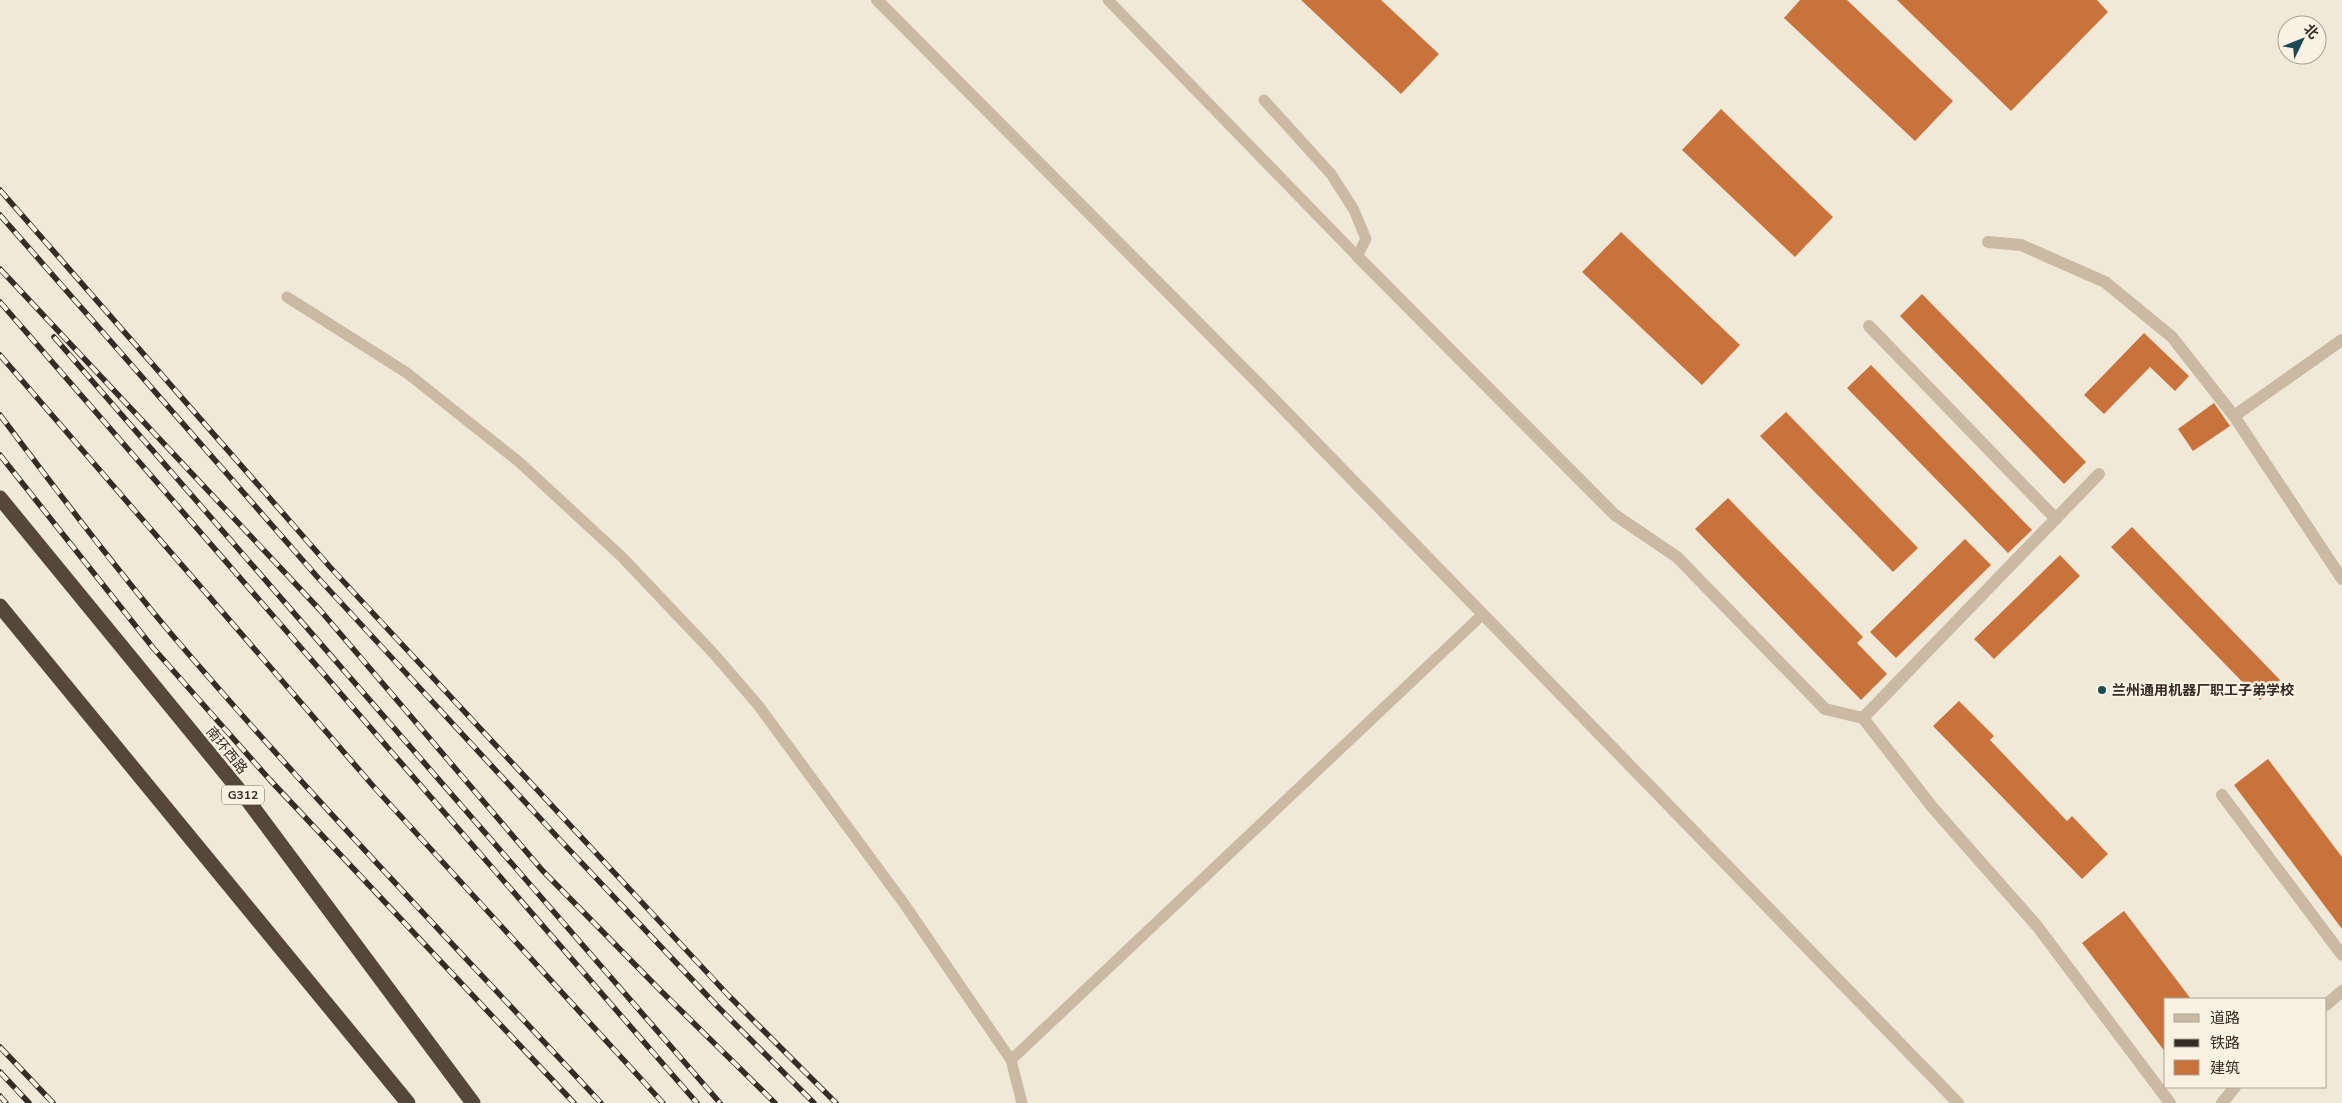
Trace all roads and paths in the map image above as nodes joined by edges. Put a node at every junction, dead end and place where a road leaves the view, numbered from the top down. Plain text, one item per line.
1 (877, 0) edge
2 (1108, 0) edge
3 (1264, 100) dead end
4 (1988, 242) dead end
5 (1357, 256) junction
6 (287, 297) dead end
7 (1869, 326) dead end
8 (2342, 340) edge
9 (2234, 416) junction
10 (2099, 474) dead end
11 (0, 498) edge
12 (2056, 519) junction
13 (2342, 579) edge
14 (0, 606) edge
15 (1483, 614) junction
16 (1863, 718) junction
17 (2222, 795) dead end
18 (2342, 955) edge
19 (2342, 991) edge
20 (2327, 1004) edge
21 (1011, 1060) junction
22 (2234, 1088) edge
23 (401, 1101) edge
24 (473, 1103) edge
25 (1022, 1103) edge
26 (1958, 1103) edge
27 (2170, 1103) edge
28 (2222, 1103) edge

1 - 15 street
2 - 5 lane
3 - 5 lane
4 - 9 street
5 - 16 street
6 - 21 lane
7 - 12 street
8 - 9 street
9 - 13 street
10 - 12 street
11 - 24 highway, 南环西路 / G312
12 - 16 street
14 - 23 highway
15 - 21 lane
15 - 26 street
16 - 27 street
17 - 18 street
19 - 20 street
21 - 25 lane
22 - 28 street

